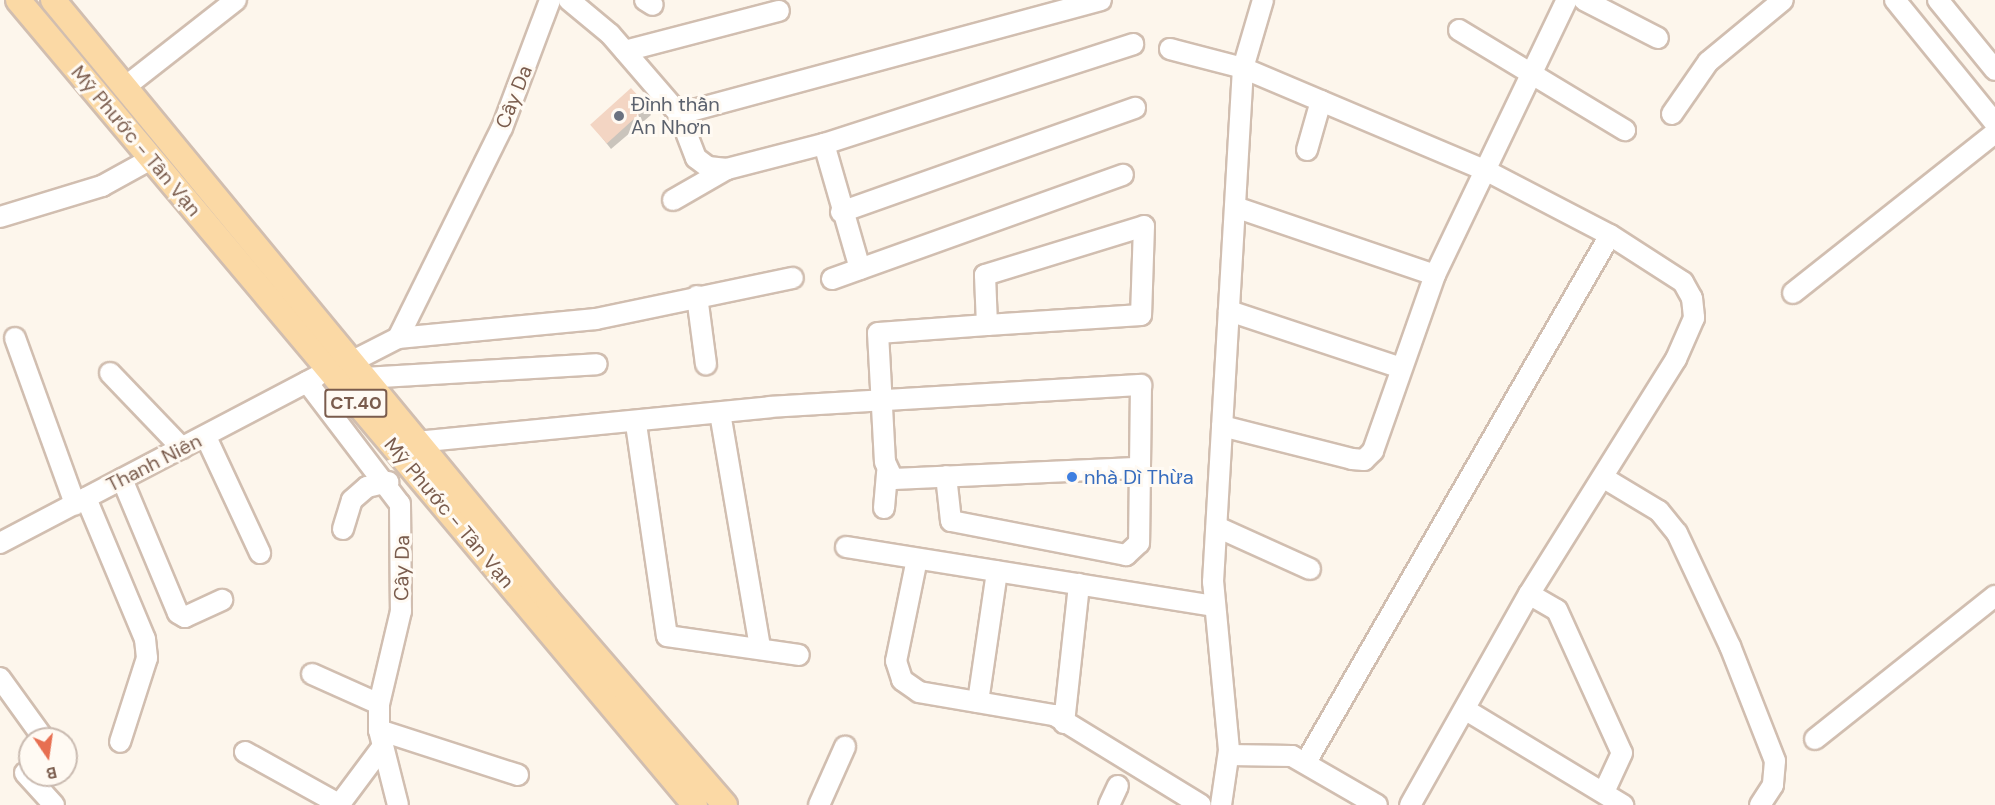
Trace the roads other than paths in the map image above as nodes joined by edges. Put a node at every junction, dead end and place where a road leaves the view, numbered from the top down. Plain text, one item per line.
1 (18, 0) edge
2 (53, 0) edge
3 (236, 0) edge
4 (550, 0) edge
5 (569, 0) edge
6 (1101, 0) edge
7 (1263, 0) edge
8 (1567, 0) edge
9 (1584, 0) edge
10 (1783, 0) edge
11 (1895, 0) edge
12 (1938, 0) edge
13 (779, 11) dead end
14 (1460, 30) dead end
15 (1658, 38) dead end
16 (1133, 44) dead end
17 (1170, 49) dead end
18 (625, 51) junction
19 (1243, 68) junction
20 (1530, 68) junction
21 (1995, 70) edge
22 (125, 87) junction
23 (1321, 101) junction
24 (1135, 108) dead end
25 (679, 114) junction
26 (1672, 114) dead end
27 (1995, 123) edge
28 (1625, 130) dead end
29 (1995, 133) edge
30 (824, 144) junction
31 (1307, 150) dead end
32 (152, 159) junction
33 (727, 169) junction
34 (1485, 171) junction
35 (1123, 175) dead end
36 (673, 200) dead end
37 (1235, 207) junction
38 (841, 212) junction
39 (0, 217) edge
40 (1610, 235) junction
41 (860, 269) junction
42 (1435, 275) junction
43 (794, 278) dead end
44 (832, 279) dead end
45 (1793, 292) dead end
46 (697, 296) junction
47 (1229, 310) junction
48 (987, 325) junction
49 (15, 338) dead end
50 (398, 338) junction
51 (597, 364) dead end
52 (706, 364) dead end
53 (1401, 368) junction
54 (348, 370) junction
55 (110, 374) dead end
56 (307, 382) junction
57 (880, 399) junction
58 (720, 413) junction
59 (636, 424) junction
60 (1222, 426) junction
61 (206, 437) junction
62 (416, 442) junction
63 (182, 448) junction
64 (1136, 468) junction
65 (887, 472) junction
66 (946, 476) junction
67 (122, 478) junction
68 (1604, 478) junction
69 (388, 482) junction
70 (427, 487) junction
71 (80, 501) junction
72 (400, 504) junction
73 (884, 508) dead end
74 (1216, 527) junction
75 (343, 529) dead end
76 (0, 543) edge
77 (846, 548) dead end
78 (260, 553) dead end
79 (918, 559) junction
80 (1310, 569) dead end
81 (997, 571) junction
82 (1079, 584) junction
83 (1529, 594) junction
84 (1995, 596) edge
85 (222, 600) dead end
86 (1214, 606) junction
87 (760, 648) junction
88 (799, 655) dead end
89 (312, 674) dead end
90 (0, 678) edge
91 (978, 702) junction
92 (379, 704) junction
93 (1466, 710) junction
94 (1064, 723) junction
95 (35, 727) edge
96 (1815, 739) dead end
97 (379, 740) junction
98 (120, 742) dead end
99 (845, 747) dead end
100 (245, 752) dead end
101 (1228, 755) junction
102 (1306, 762) junction
103 (518, 775) dead end
104 (1118, 786) dead end
105 (38, 787) edge
106 (1604, 792) junction
107 (54, 805) edge
108 (339, 805) edge
109 (398, 805) edge
110 (695, 805) edge
111 (725, 805) edge
112 (819, 805) edge
113 (1109, 805) edge
114 (1201, 805) edge
115 (1221, 805) edge
116 (1377, 805) edge
117 (1410, 805) edge
118 (1623, 805) edge
119 (1760, 805) edge

1 - 32 main road, Mỹ Phước - Tân Vạn / CT.40
2 - 22 main road, Mỹ Phước - Tân Vạn / CT.40
3 - 22 street
4 - 50 street, Cây Da
5 - 18 street
6 - 25 street
7 - 19 street
8 - 20 street
9 - 15 street
10 - 26 street
11 - 27 street
12 - 21 street
13 - 18 street
14 - 20 street
16 - 30 street
17 - 19 street
18 - 25 street
19 - 23 street
19 - 37 street
20 - 28 street
20 - 34 street
22 - 54 main road, Mỹ Phước - Tân Vạn / CT.40
23 - 31 street
23 - 34 street
24 - 38 street
25 - 33 street
29 - 45 street
30 - 33 street
30 - 38 street
32 - 39 street
32 - 54 main road, Mỹ Phước - Tân Vạn / CT.40
33 - 36 street
34 - 40 street
34 - 42 street
35 - 41 street
37 - 42 street
37 - 47 street
38 - 41 street
40 - 68 street
40 - 102 street
41 - 44 street
42 - 53 street
43 - 46 street
46 - 50 street
46 - 52 street
47 - 53 street
47 - 60 street
48 - 48 street
48 - 57 street
49 - 71 street
50 - 54 street
51 - 54 street
53 - 60 street
54 - 56 street
54 - 62 main road, Mỹ Phước - Tân Vạn / CT.40
54 - 70 main road, Mỹ Phước - Tân Vạn / CT.40
55 - 63 street
56 - 61 street, Thanh Niên
56 - 69 street, Cây Da
57 - 58 street
57 - 64 street
57 - 65 street
58 - 59 street
58 - 87 street
59 - 62 street
59 - 87 street
60 - 74 street
61 - 63 street, Thanh Niên
61 - 78 street
62 - 111 main road, Mỹ Phước - Tân Vạn / CT.40
63 - 67 street, Thanh Niên
64 - 66 street
64 - 66 street
65 - 66 street
65 - 73 street
67 - 71 street, Thanh Niên
67 - 85 street
68 - 83 street
68 - 119 street
69 - 72 street, Cây Da
69 - 75 street
70 - 72 street
70 - 110 main road, Mỹ Phước - Tân Vạn / CT.40
71 - 76 street, Thanh Niên
71 - 98 street
72 - 92 street, Cây Da
74 - 80 street
74 - 86 street
77 - 79 street
79 - 81 street
79 - 91 street
81 - 82 street
81 - 91 street
82 - 86 street
82 - 94 street
83 - 93 street
83 - 106 street
84 - 96 street
86 - 101 street
87 - 88 street
89 - 92 street
90 - 95 street
91 - 94 street
92 - 97 street, Cây Da
93 - 106 street
93 - 117 street
94 - 114 street
97 - 103 street
97 - 108 street
97 - 109 street, Cây Da
99 - 112 street
100 - 108 street
101 - 102 street
101 - 115 street
102 - 116 street
104 - 113 street
105 - 107 street
106 - 118 street

